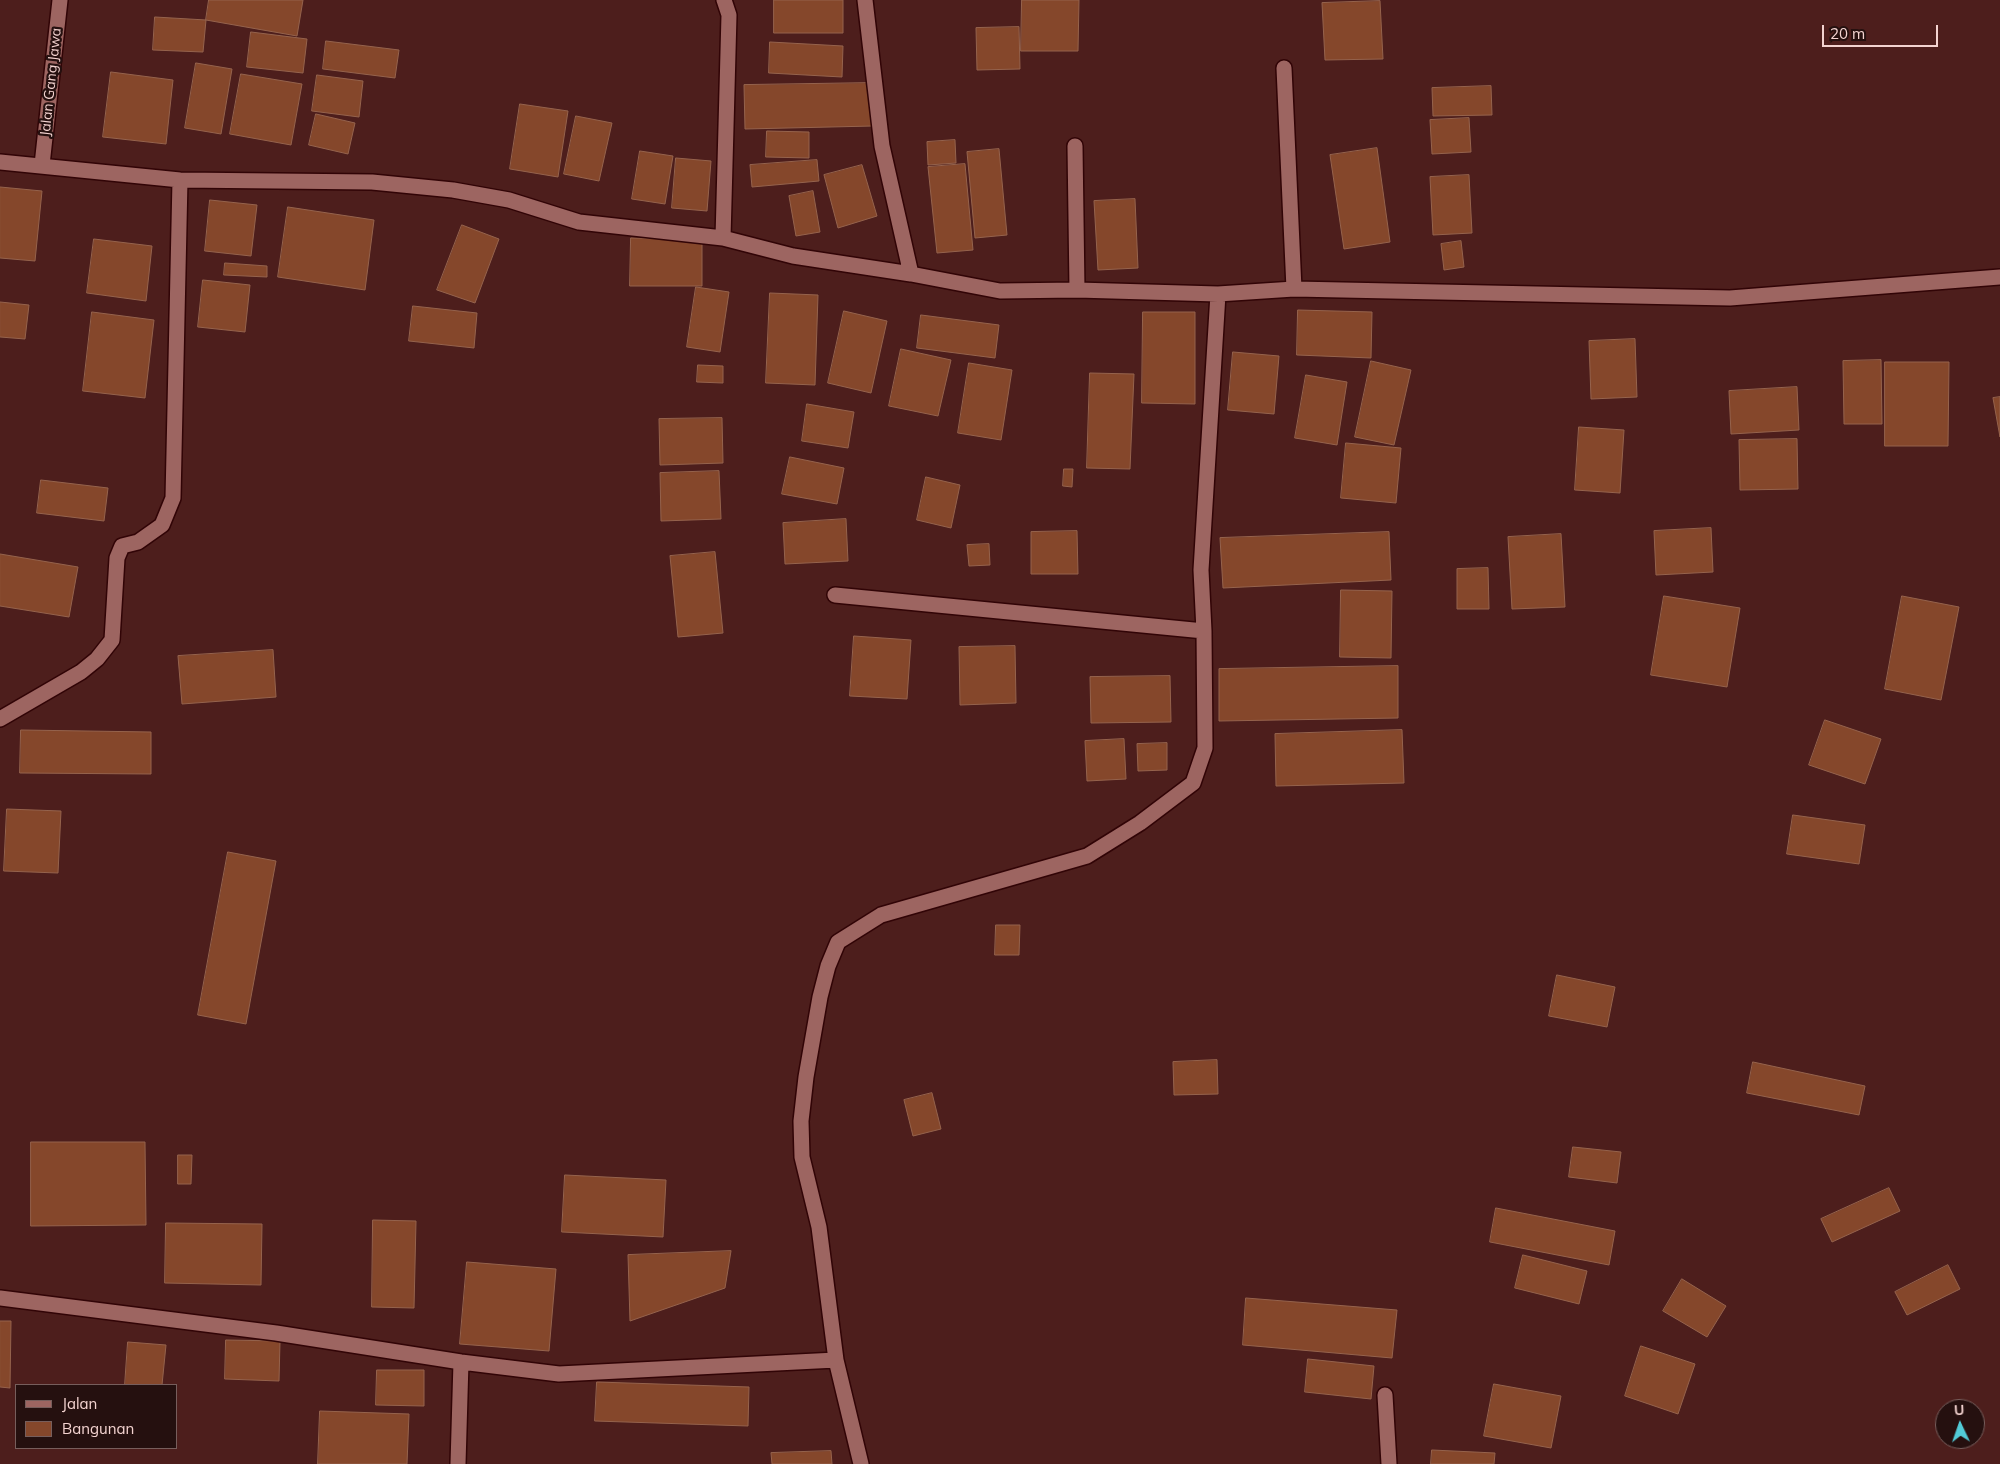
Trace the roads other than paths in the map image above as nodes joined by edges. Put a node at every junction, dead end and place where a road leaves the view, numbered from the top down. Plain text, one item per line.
1 (60, 0) edge
2 (724, 0) edge
3 (865, 0) edge
4 (1284, 68) dead end
5 (1075, 146) dead end
6 (0, 162) edge
7 (42, 165) junction
8 (180, 180) junction
9 (723, 238) junction
10 (911, 274) junction
11 (2000, 277) edge
12 (1294, 289) junction
13 (1077, 290) junction
14 (1218, 294) junction
15 (835, 595) dead end
16 (1204, 631) junction
17 (0, 719) edge
18 (0, 1298) edge
19 (836, 1360) junction
20 (461, 1362) junction
21 (1385, 1395) dead end
22 (458, 1464) edge
23 (861, 1464) edge
24 (1389, 1464) edge

1 - 7 street, Jalan Gang Jawa
2 - 9 street
3 - 10 street
4 - 12 street
5 - 13 street
6 - 7 street
7 - 8 street
8 - 9 street
8 - 17 street
9 - 10 street
10 - 13 street
11 - 12 street
12 - 14 street
13 - 14 street
14 - 16 street
15 - 16 street
16 - 19 street
18 - 20 street
19 - 20 street
19 - 23 street
20 - 22 street
21 - 24 street

